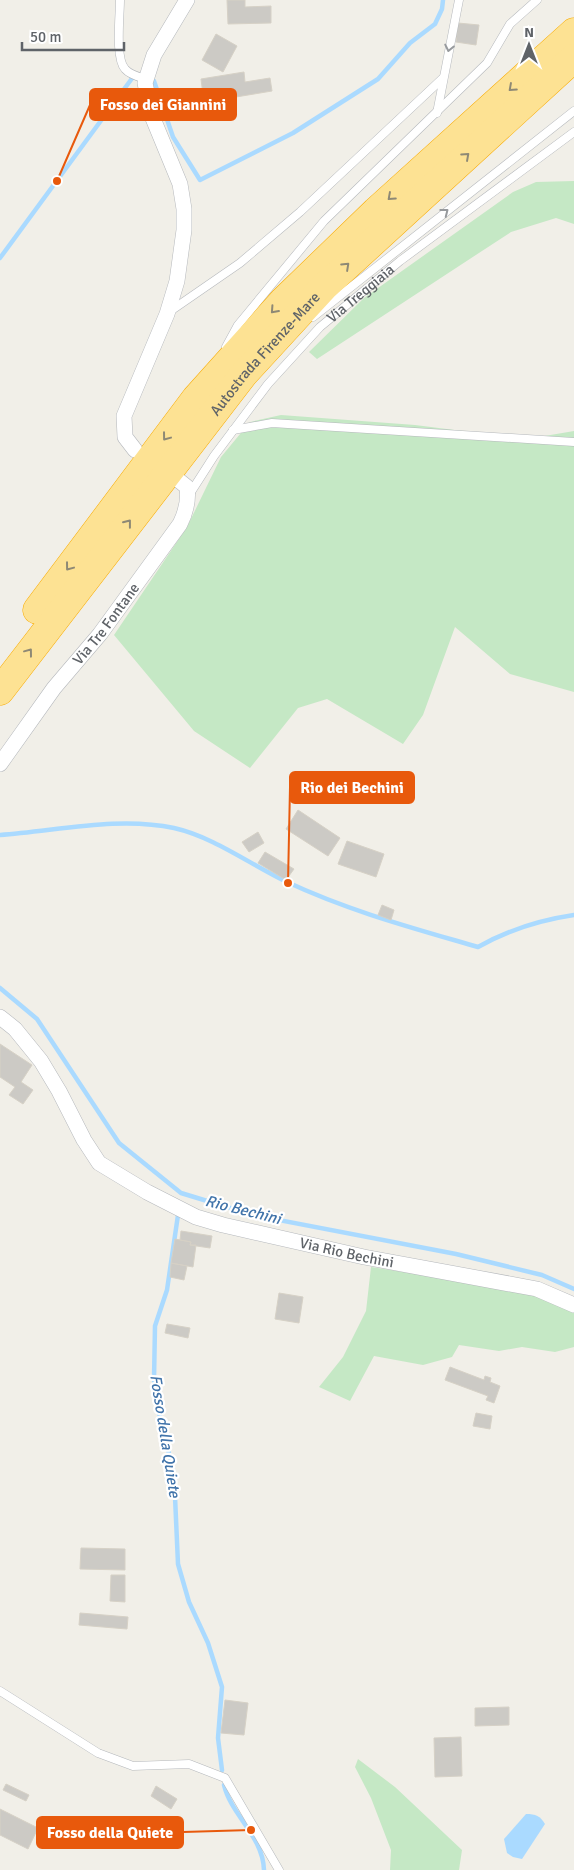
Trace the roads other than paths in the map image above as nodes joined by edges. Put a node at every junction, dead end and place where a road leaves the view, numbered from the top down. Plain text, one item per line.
1 (120, 0) edge
2 (187, 0) edge
3 (459, 0) edge
4 (536, 0) edge
5 (574, 32) edge
6 (574, 58) edge
7 (443, 78) junction
8 (146, 79) junction
9 (574, 111) edge
10 (437, 113) junction
11 (574, 132) edge
12 (167, 314) junction
13 (310, 320) dead end
14 (295, 332) dead end
15 (244, 374) junction
16 (196, 398) junction
17 (233, 430) junction
18 (574, 442) edge
19 (135, 450) dead end
20 (176, 479) dead end
21 (188, 497) junction
22 (0, 660) edge
23 (0, 691) edge
24 (0, 764) edge
25 (0, 1017) edge
26 (574, 1305) edge
27 (0, 1691) edge
28 (279, 1870) edge

1 - 8 lane
2 - 8 street
3 -> 7 lane
4 - 10 lane
5 -> 16 highway, Autostrada Firenze-Mare
15 -> 6 highway, Autostrada Firenze-Mare
7 - 10 lane
7 - 12 lane
8 - 12 street
13 -> 9 lane
10 - 16 lane
11 - 17 lane, Via Treggiaia
12 - 19 street
14 - 15 lane
23 -> 15 highway, Autostrada Firenze-Mare
16 -> 22 highway, Autostrada Firenze-Mare
17 - 18 lane
17 - 21 lane, Via Treggiaia
20 - 21 street
21 - 24 street, Via Tre Fontane
25 - 26 street, Via Rio Bechini
27 - 28 lane

